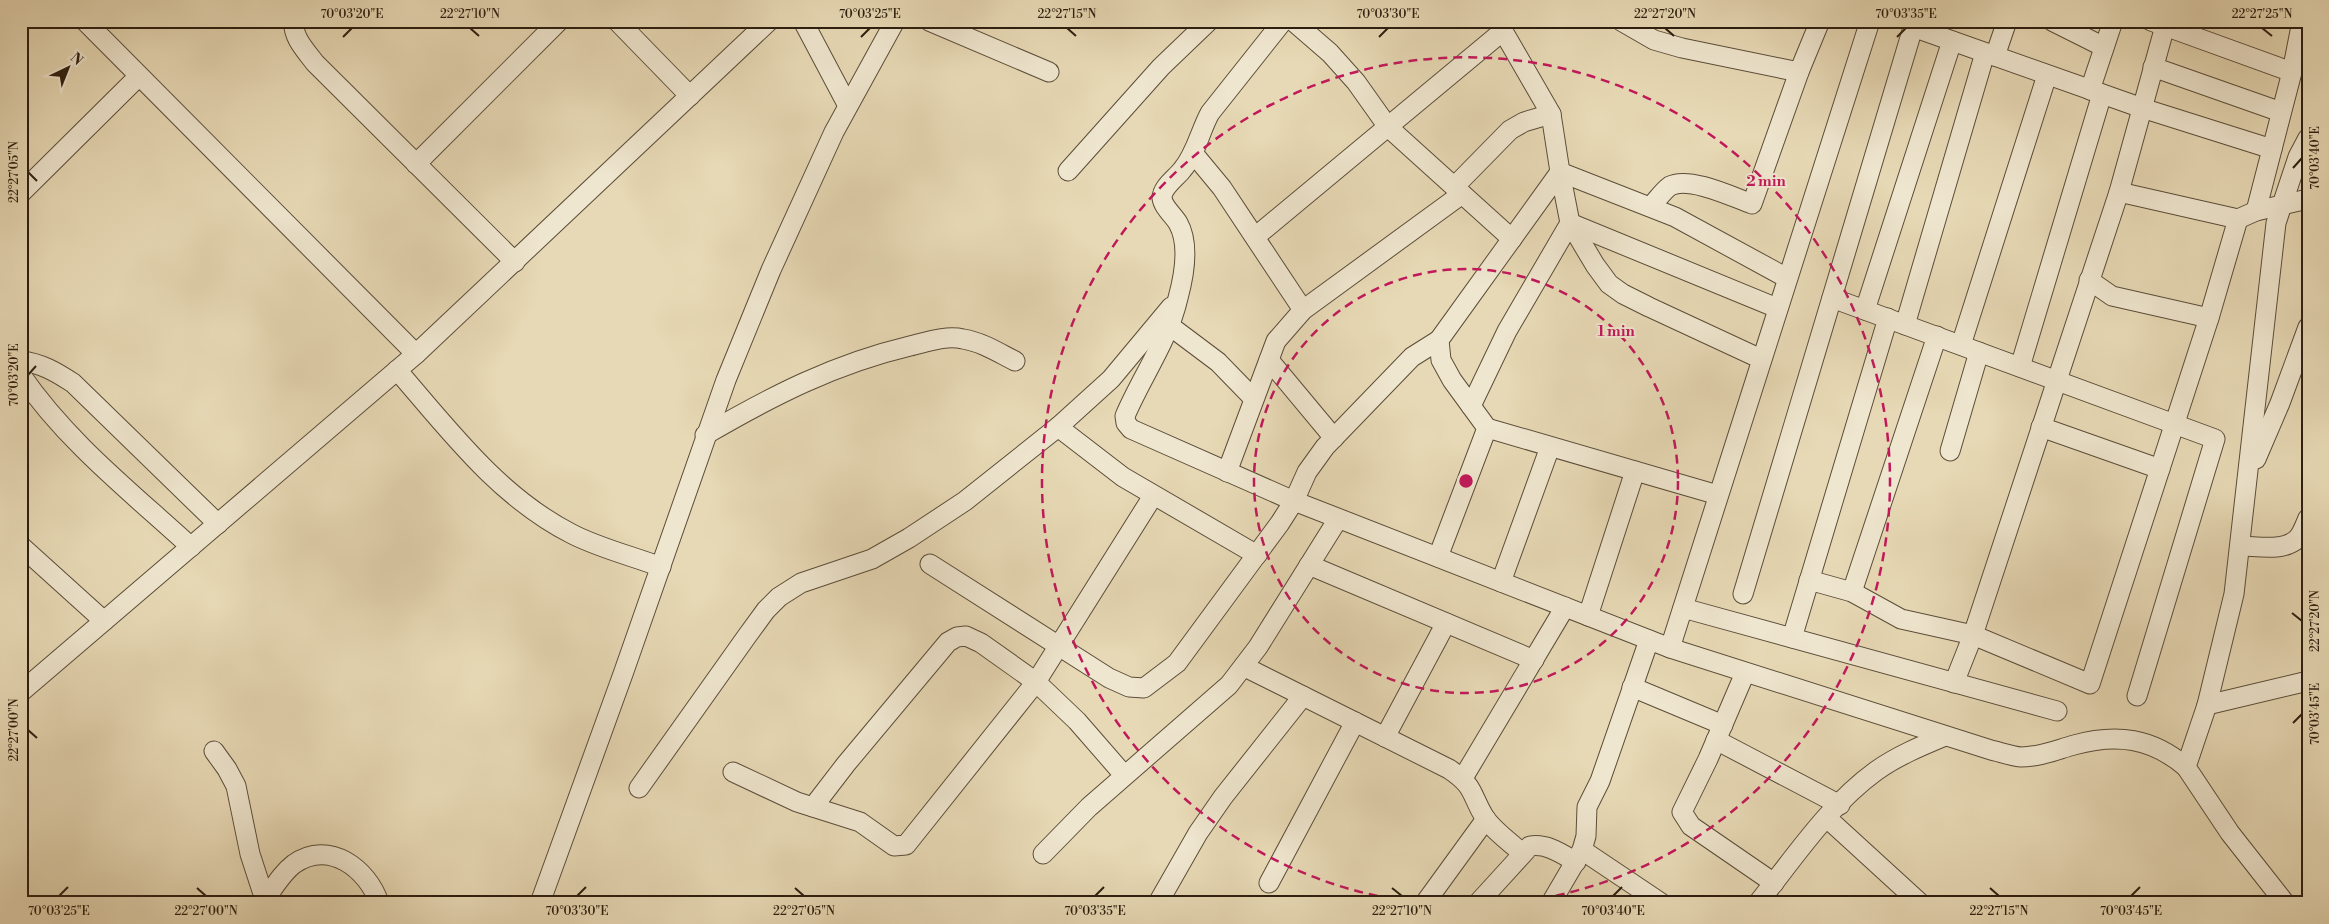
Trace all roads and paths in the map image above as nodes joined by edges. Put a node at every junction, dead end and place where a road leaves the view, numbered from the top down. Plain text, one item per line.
1 (85, 21) edge
2 (294, 21) edge
3 (559, 21) edge
4 (617, 21) edge
5 (769, 21) edge
6 (803, 21) edge
7 (895, 21) edge
8 (929, 21) edge
9 (1209, 21) edge
10 (1283, 21) edge
11 (1293, 21) edge
12 (1621, 21) edge
13 (1820, 21) edge
14 (1870, 21) edge
15 (2007, 21) edge
16 (2052, 21) edge
17 (2114, 21) edge
18 (2302, 21) edge
19 (1914, 24) edge
20 (2158, 24) edge
21 (1501, 26) edge
22 (1952, 42) junction
23 (2104, 47) junction
24 (1990, 55) junction
25 (2153, 67) junction
26 (1049, 72) dead end
27 (1799, 72) junction
28 (2292, 72) junction
29 (2047, 74) junction
30 (139, 76) junction
31 (2096, 92) junction
32 (690, 96) junction
33 (847, 104) junction
34 (2142, 108) junction
35 (2281, 112) junction
36 (1551, 114) junction
37 (1388, 127) junction
38 (2308, 138) edge
39 (2272, 149) junction
40 (1193, 153) junction
41 (416, 164) junction
42 (1068, 171) dead end
43 (1560, 172) junction
44 (1459, 190) junction
45 (2119, 192) junction
46 (21, 193) edge
47 (2308, 199) edge
48 (2282, 204) junction
49 (1651, 206) junction
50 (2256, 211) junction
51 (2238, 219) junction
52 (1570, 223) junction
53 (1255, 236) junction
54 (1512, 239) junction
55 (515, 262) junction
56 (1787, 278) junction
57 (2089, 280) junction
58 (1832, 298) junction
59 (1178, 299) junction
60 (1778, 308) junction
61 (1303, 310) junction
62 (1865, 310) junction
63 (1888, 318) junction
64 (2209, 318) junction
65 (1906, 325) junction
66 (1170, 326) junction
67 (2308, 328) edge
68 (1937, 336) junction
69 (1439, 340) junction
70 (1961, 345) junction
71 (1979, 352) junction
72 (416, 354) junction
73 (1761, 358) junction
74 (1269, 360) junction
75 (21, 361) edge
76 (1016, 361) dead end
77 (2020, 367) junction
78 (397, 370) junction
79 (21, 375) edge
80 (2056, 380) junction
81 (1254, 399) junction
82 (1471, 406) junction
83 (2175, 424) junction
84 (1058, 427) junction
85 (2041, 427) junction
86 (1487, 428) junction
87 (705, 435) junction
88 (1334, 438) junction
89 (1550, 447) junction
90 (1950, 451) dead end
91 (2160, 469) junction
92 (1635, 471) junction
93 (1228, 472) junction
94 (2248, 477) junction
95 (1718, 495) junction
96 (1153, 496) junction
97 (1294, 501) junction
98 (1338, 519) junction
99 (218, 524) junction
100 (2306, 525) edge
101 (21, 546) edge
102 (2240, 546) junction
103 (191, 547) junction
104 (1257, 556) junction
105 (1438, 557) junction
106 (930, 564) dead end
107 (1309, 565) junction
108 (661, 567) junction
109 (1809, 580) junction
110 (1501, 582) junction
111 (1852, 592) junction
112 (1743, 594) dead end
113 (1565, 608) junction
114 (1683, 608) junction
115 (1588, 616) junction
116 (104, 621) junction
117 (1446, 623) junction
118 (1972, 635) junction
119 (1792, 638) junction
120 (1649, 640) junction
121 (1057, 646) junction
122 (1670, 648) junction
123 (1534, 660) junction
124 (1245, 667) junction
125 (1745, 673) junction
126 (2308, 681) edge
127 (1036, 682) junction
128 (1954, 683) junction
129 (1632, 687) junction
130 (21, 692) edge
131 (1303, 696) junction
132 (2137, 696) dead end
133 (2207, 705) junction
134 (2056, 711) dead end
135 (1355, 722) junction
136 (1719, 732) junction
137 (1945, 736) junction
138 (1385, 737) junction
139 (214, 751) dead end
140 (2186, 766) junction
141 (733, 772) dead end
142 (1124, 775) junction
143 (1464, 778) junction
144 (639, 788) dead end
145 (813, 808) junction
146 (1834, 811) junction
147 (1486, 819) junction
148 (1522, 853) junction
149 (1043, 854) dead end
150 (1579, 856) junction
151 (1268, 884) dead end
152 (1766, 896) edge
153 (265, 901) edge
154 (1480, 901) edge
155 (380, 903) edge
156 (540, 903) edge
157 (1158, 903) edge
158 (1425, 903) edge
159 (1551, 903) edge
160 (1662, 903) edge
161 (1920, 903) edge
162 (2285, 903) edge

1 - 30 street
2 - 41 street
3 - 41 street
4 - 32 street
5 - 32 street
6 - 33 street
7 - 33 street
8 - 26 street
9 - 42 street
10 - 40 street
11 - 37 street
12 - 27 street
13 - 27 street
14 - 56 street
15 - 24 street
16 - 23 street
17 - 23 street
18 - 28 street
19 - 22 street
19 - 58 street
20 - 25 street
20 - 28 street
21 - 36 street
21 - 37 street
22 - 24 street
22 - 62 street
23 - 31 street
24 - 29 street
24 - 65 street
25 - 34 street
25 - 35 street
27 - 49 street
28 - 35 street
29 - 31 street
29 - 70 street
30 - 46 street
30 - 72 street
31 - 34 street
31 - 77 street
32 - 55 street
33 - 87 street
34 - 39 street
34 - 45 street
35 - 39 street
36 - 43 street
36 - 44 street
37 - 44 street
37 - 53 street
38 - 48 street
39 - 50 street
40 - 53 street
40 - 59 street
41 - 55 street
43 - 49 street
43 - 52 street
43 - 54 street
44 - 54 street
44 - 61 street
45 - 51 street
45 - 57 street
47 - 48 street
48 - 50 street
48 - 94 street
49 - 56 street
50 - 51 street
51 - 64 street
52 - 60 street
52 - 73 street
52 - 82 street
53 - 61 street
54 - 69 street
55 - 72 street
56 - 60 street
57 - 64 street
57 - 80 street
58 - 62 street
58 - 112 street
59 - 66 street
59 - 84 street
60 - 73 street
61 - 74 street
62 - 63 street
63 - 65 street
63 - 109 street
64 - 83 street
65 - 68 street
66 - 81 street
66 - 93 street
67 - 94 street
68 - 70 street
68 - 111 street
69 - 82 street
69 - 88 street
70 - 71 street
71 - 77 street
71 - 90 street
72 - 78 street
73 - 95 street
74 - 81 street
74 - 88 street
75 - 99 street
76 - 87 street
77 - 80 street
78 - 99 street
78 - 108 street
79 - 103 street
80 - 83 street
80 - 85 street
81 - 93 street
82 - 86 street
83 - 91 street
83 - 132 street
84 - 96 street
84 - 144 street
85 - 91 street
85 - 118 street
86 - 89 street
86 - 105 street
87 - 108 street
88 - 97 street
89 - 92 street
89 - 110 street
91 - 118 street
92 - 95 street
92 - 115 street
93 - 97 street
94 - 102 street
95 - 114 street
96 - 104 street
96 - 121 street
97 - 98 street
97 - 104 street
98 - 105 street
98 - 107 street
99 - 103 street
100 - 102 street
101 - 116 street
102 - 133 street
103 - 116 street
104 - 121 street
105 - 110 street
106 - 121 street
107 - 117 street
107 - 124 street
108 - 156 street
109 - 111 street
109 - 119 street
110 - 113 street
111 - 118 street
113 - 115 street
113 - 123 street
114 - 119 street
114 - 122 street
115 - 120 street
116 - 130 street
117 - 123 street
117 - 138 street
118 - 128 street
119 - 128 street
120 - 122 street
120 - 129 street
121 - 127 street
122 - 125 street
123 - 143 street
124 - 131 street
124 - 142 street
125 - 136 street
125 - 137 street
126 - 133 street
127 - 142 street
127 - 145 street
127 - 145 street
128 - 134 street
129 - 136 street
129 - 150 street
131 - 135 street
131 - 157 street
133 - 140 street
135 - 138 street
135 - 151 street
136 - 146 street
136 - 152 street
137 - 140 street
137 - 146 street
138 - 143 street
139 - 153 street
140 - 162 street
141 - 145 street
142 - 149 street
143 - 147 street
146 - 152 street
146 - 161 street
147 - 148 street
147 - 158 street
148 - 150 street
148 - 154 street
150 - 159 street
150 - 160 street
153 - 155 street

